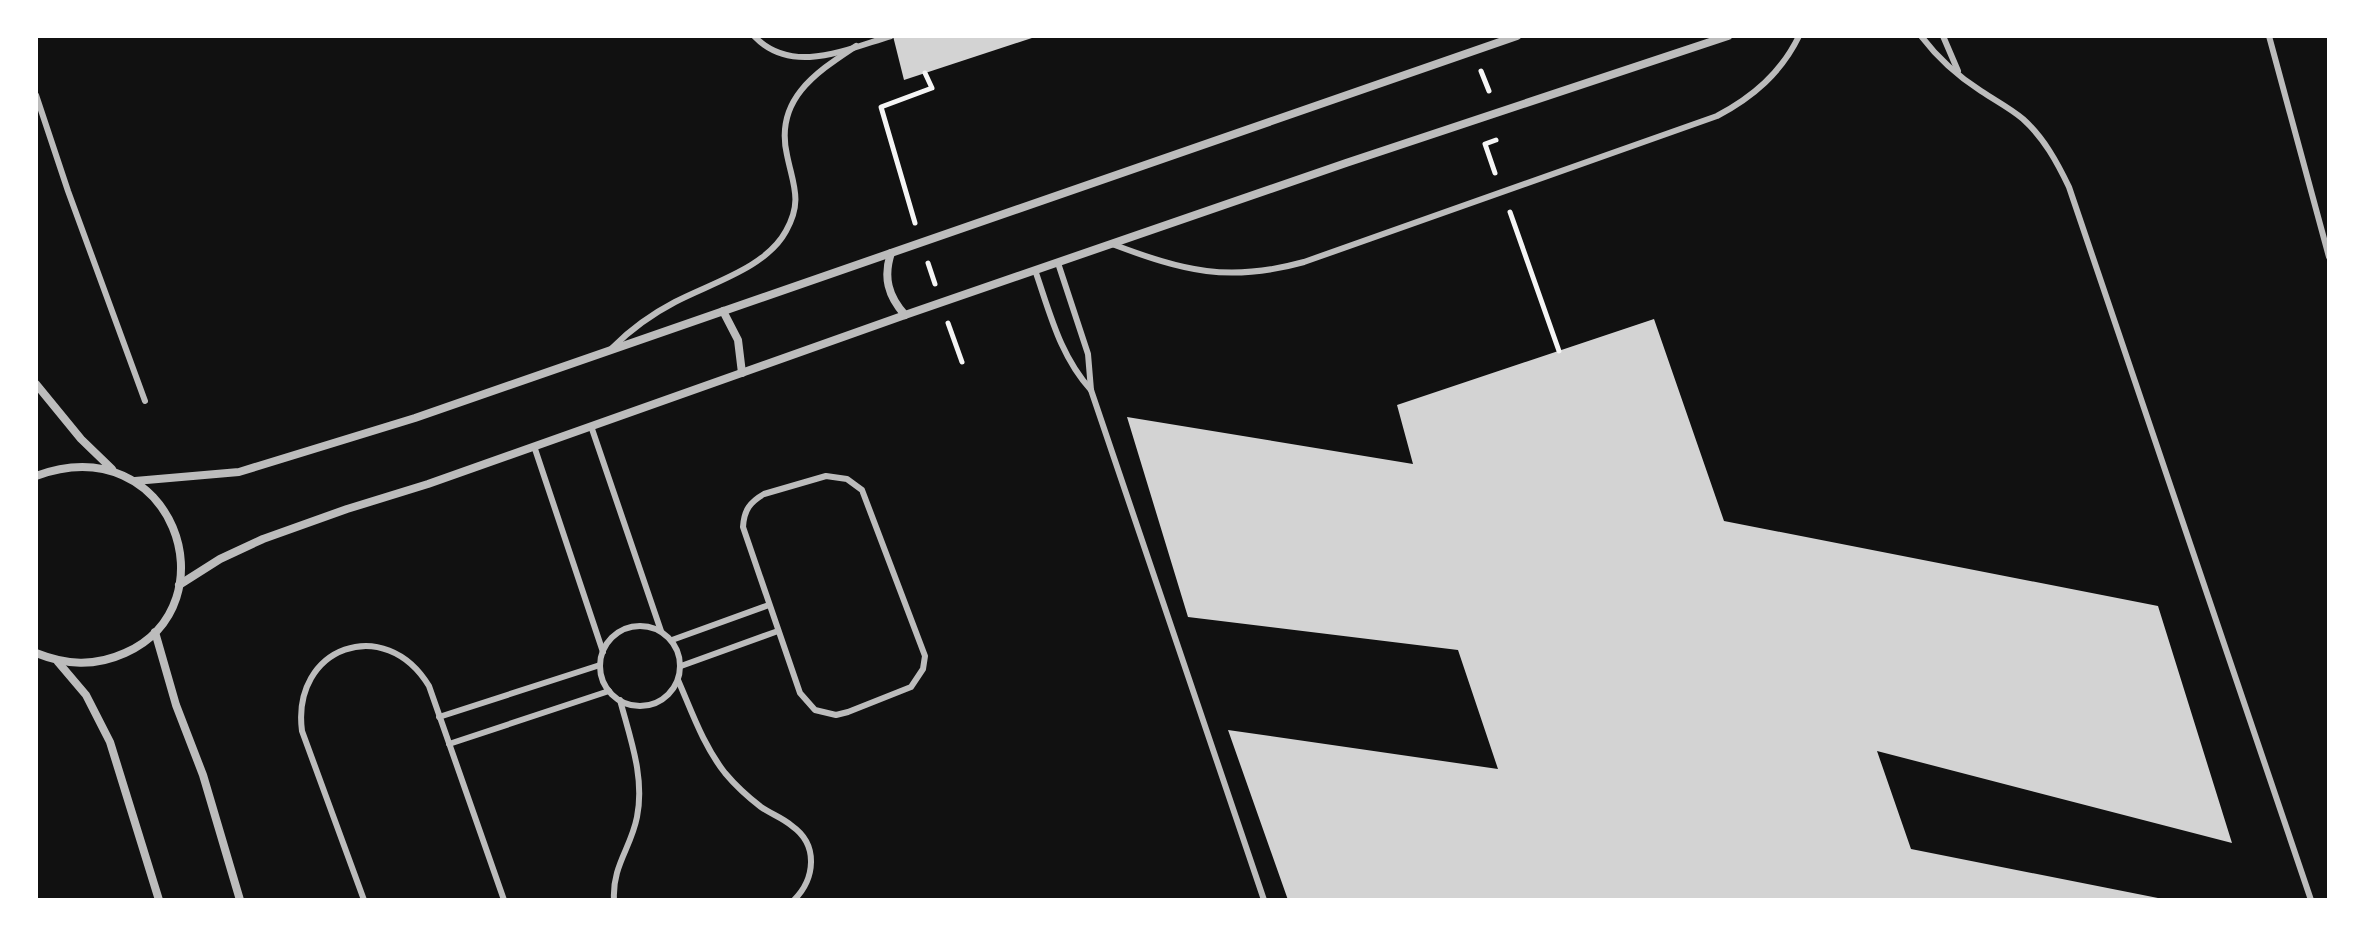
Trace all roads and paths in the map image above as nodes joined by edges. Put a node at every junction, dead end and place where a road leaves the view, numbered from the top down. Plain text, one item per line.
1 (754, 36) edge
2 (891, 36) edge
3 (1517, 36) edge
4 (1728, 36) edge
5 (1799, 36) edge
6 (1921, 36) edge
7 (1943, 36) edge
8 (2269, 37) edge
9 (856, 46) junction
10 (925, 73) dead end
11 (1960, 74) junction
12 (36, 95) edge
13 (913, 216) dead end
14 (1112, 244) junction
15 (891, 253) junction
16 (2329, 257) edge
17 (1058, 263) junction
18 (1035, 270) junction
19 (723, 311) junction
20 (905, 315) junction
21 (609, 351) junction
22 (958, 352) dead end
23 (962, 362) dead end
24 (742, 373) junction
25 (36, 384) edge
26 (1091, 390) junction
27 (145, 401) dead end
28 (591, 426) junction
29 (534, 446) junction
30 (112, 470) junction
31 (36, 476) edge
32 (135, 481) junction
33 (179, 585) junction
34 (769, 605) junction
35 (661, 631) junction
36 (778, 631) junction
37 (155, 632) junction
38 (672, 640) junction
39 (603, 652) junction
40 (36, 653) edge
41 (57, 661) junction
42 (600, 665) junction
43 (681, 666) junction
44 (678, 680) junction
45 (609, 691) junction
46 (620, 700) junction
47 (439, 717) junction
48 (449, 744) junction
49 (159, 900) edge
50 (240, 900) edge
51 (364, 900) edge
52 (504, 900) edge
53 (614, 900) edge
54 (794, 900) edge
55 (1264, 900) edge
56 (2311, 900) edge

1 - 9 lane
2 - 9 lane
3 - 15 street
4 - 14 street
5 - 14 lane
6 - 11 lane
7 - 11 lane
8 - 16 lane
9 - 21 lane
10 - 13 path
11 - 56 lane
12 - 27 lane
14 - 17 street
15 - 19 street
15 - 20 street
17 - 18 street
17 - 26 lane
18 - 20 street
18 - 26 lane
19 - 21 street
19 - 24 street
20 - 24 street
21 - 32 street
22 - 23 path
24 - 28 street
25 - 30 street
26 - 55 lane
28 - 29 street
28 - 35 lane
29 - 33 street
29 - 39 lane
30 - 31 street
30 - 32 street
32 - 33 street
33 - 37 street
34 - 36 lane
34 - 36 lane
34 - 38 lane
35 - 38 lane
35 - 39 lane
36 - 43 lane
37 - 41 street
37 - 50 street
38 - 43 lane
39 - 42 lane
40 - 41 street
41 - 49 street
42 - 45 lane
42 - 47 lane
43 - 44 lane
44 - 46 lane
44 - 54 lane
45 - 46 lane
45 - 48 lane
46 - 53 lane
47 - 48 lane
47 - 51 lane
48 - 52 lane

